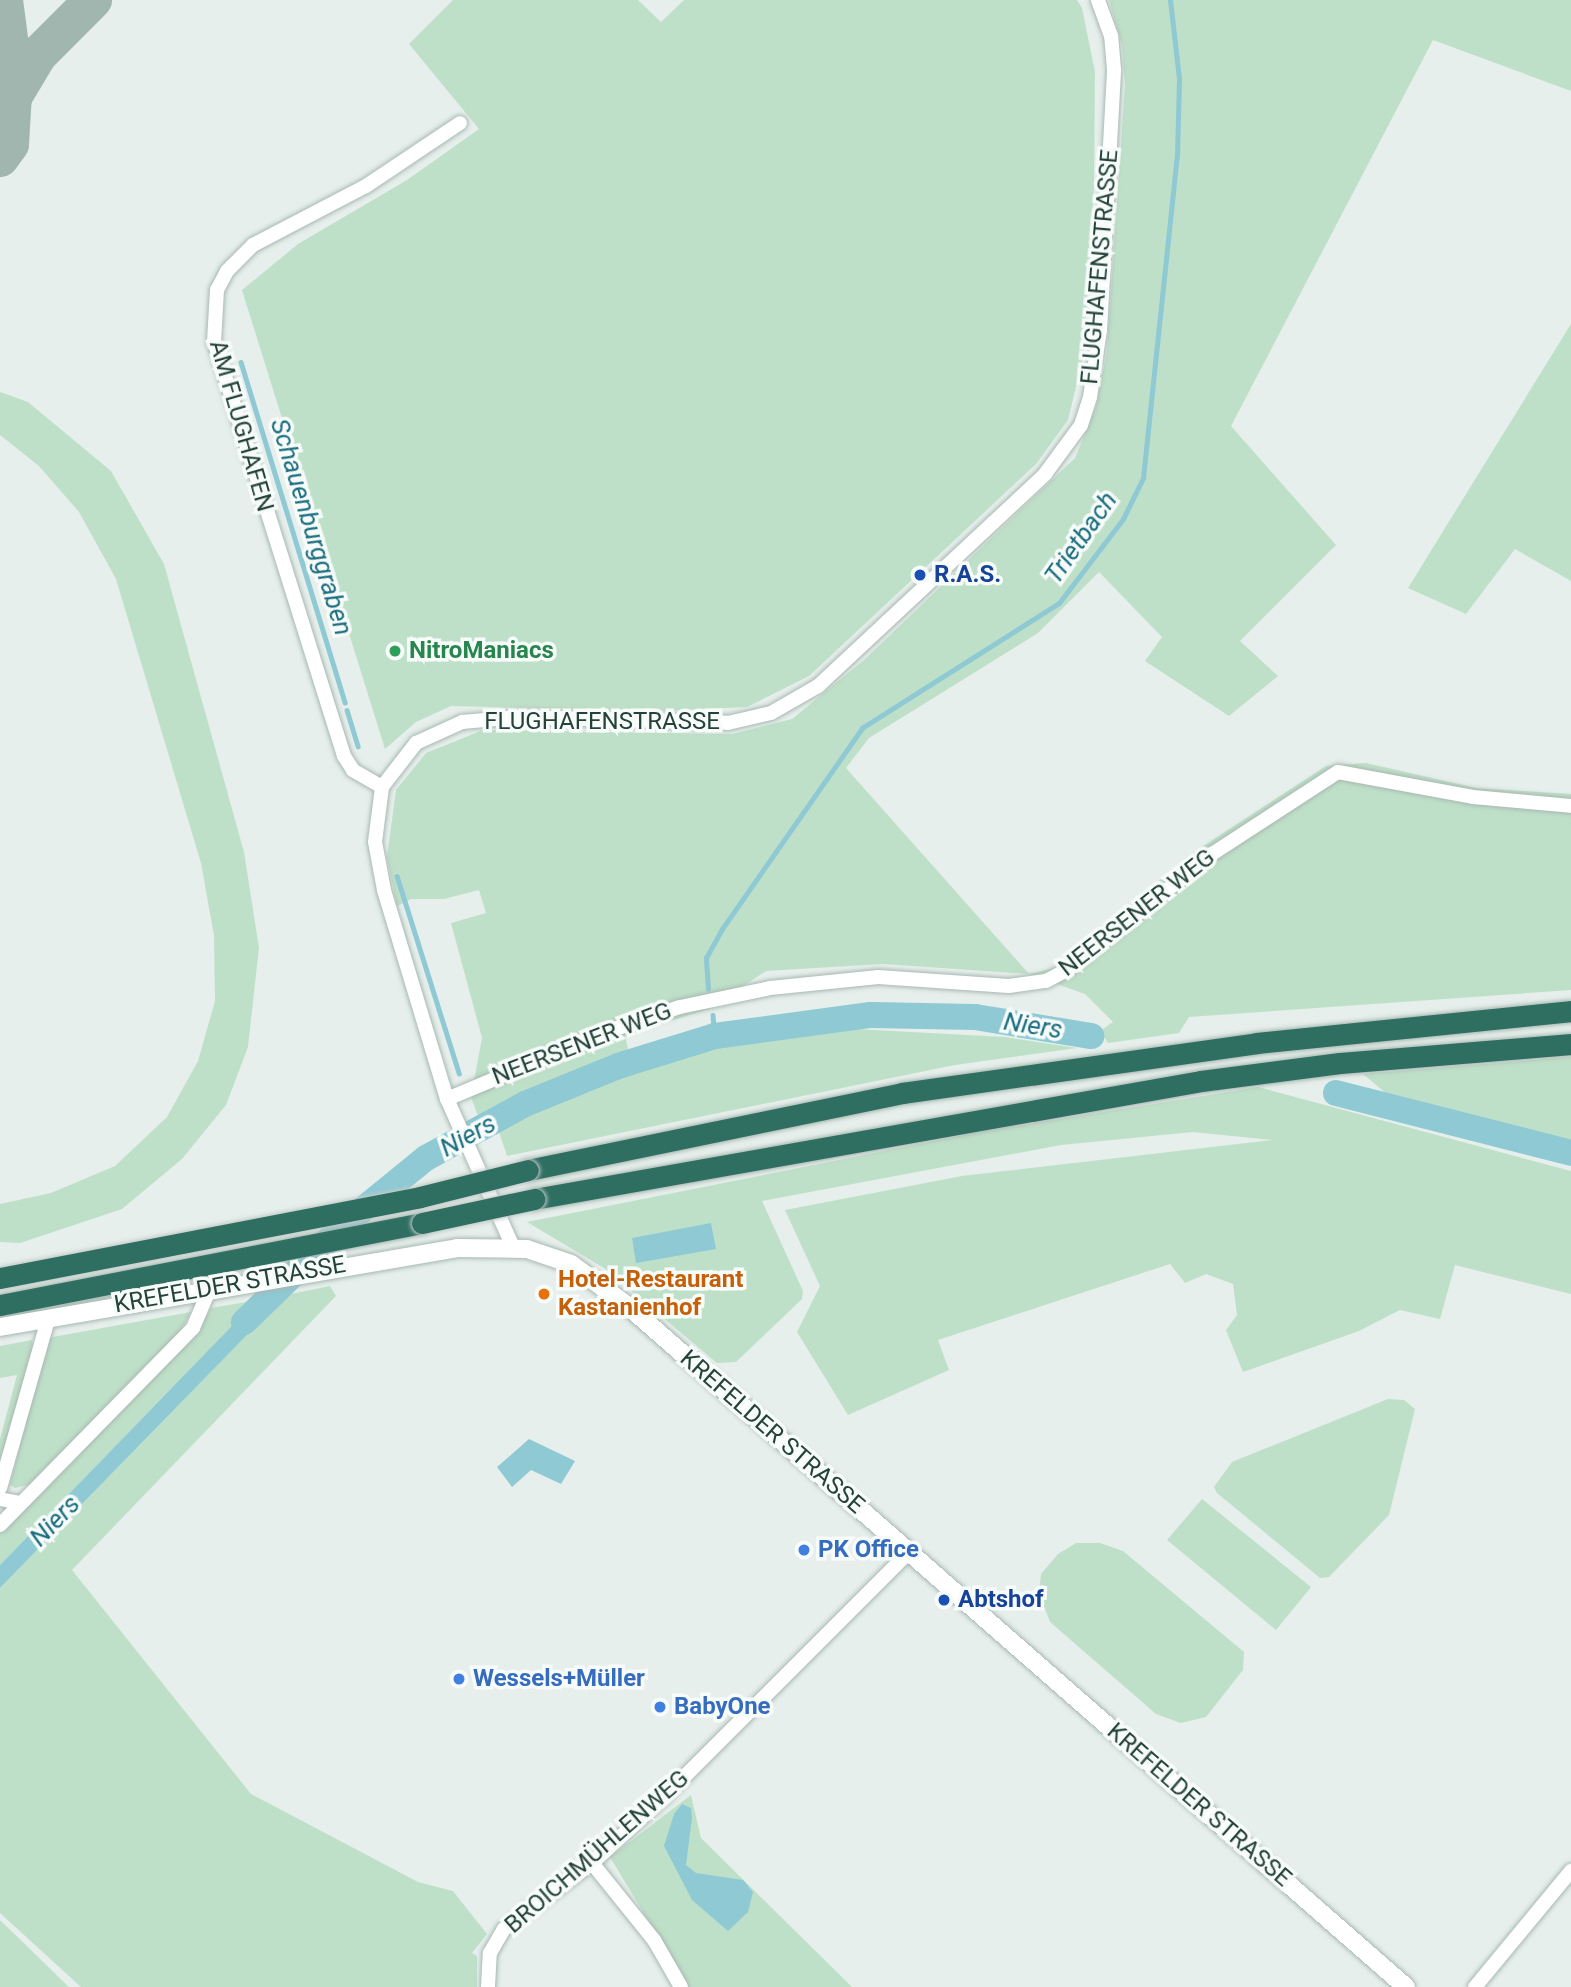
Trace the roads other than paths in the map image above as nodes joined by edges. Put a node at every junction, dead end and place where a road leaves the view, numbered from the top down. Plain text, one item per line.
1 (1098, 0) edge
2 (460, 123) dead end
3 (382, 787) junction
4 (1571, 806) edge
5 (1571, 1010) edge
6 (1571, 1044) edge
7 (447, 1099) junction
8 (513, 1247) junction
9 (0, 1278) edge
10 (211, 1288) junction
11 (0, 1306) edge
12 (48, 1319) junction
13 (0, 1327) edge
14 (0, 1488) edge
15 (0, 1499) edge
16 (21, 1503) junction
17 (0, 1525) edge
18 (910, 1551) junction
19 (592, 1863) junction
20 (1571, 1871) edge
21 (488, 1987) edge
22 (681, 1987) edge
23 (1406, 1987) edge
24 (1475, 1987) edge

1 - 3 street, FLUGHAFENSTRASSE
2 - 3 street, AM FLUGHAFEN
3 - 7 street, FLUGHAFENSTRASSE
4 - 7 street, NEERSENER WEG
5 - 9 highway, bridge
6 - 11 highway, bridge
7 - 8 street, FLUGHAFENSTRASSE
8 - 10 street, KREFELDER STRASSE
8 - 18 street, KREFELDER STRASSE
10 - 12 street, KREFELDER STRASSE
10 - 16 street
12 - 13 street, KREFELDER STRASSE
12 - 14 street
15 - 16 street
16 - 17 street
18 - 19 street, BROICHMÜHLENWEG
18 - 23 street, KREFELDER STRASSE
19 - 21 street, BROICHMÜHLENWEG
19 - 22 street
20 - 24 street

